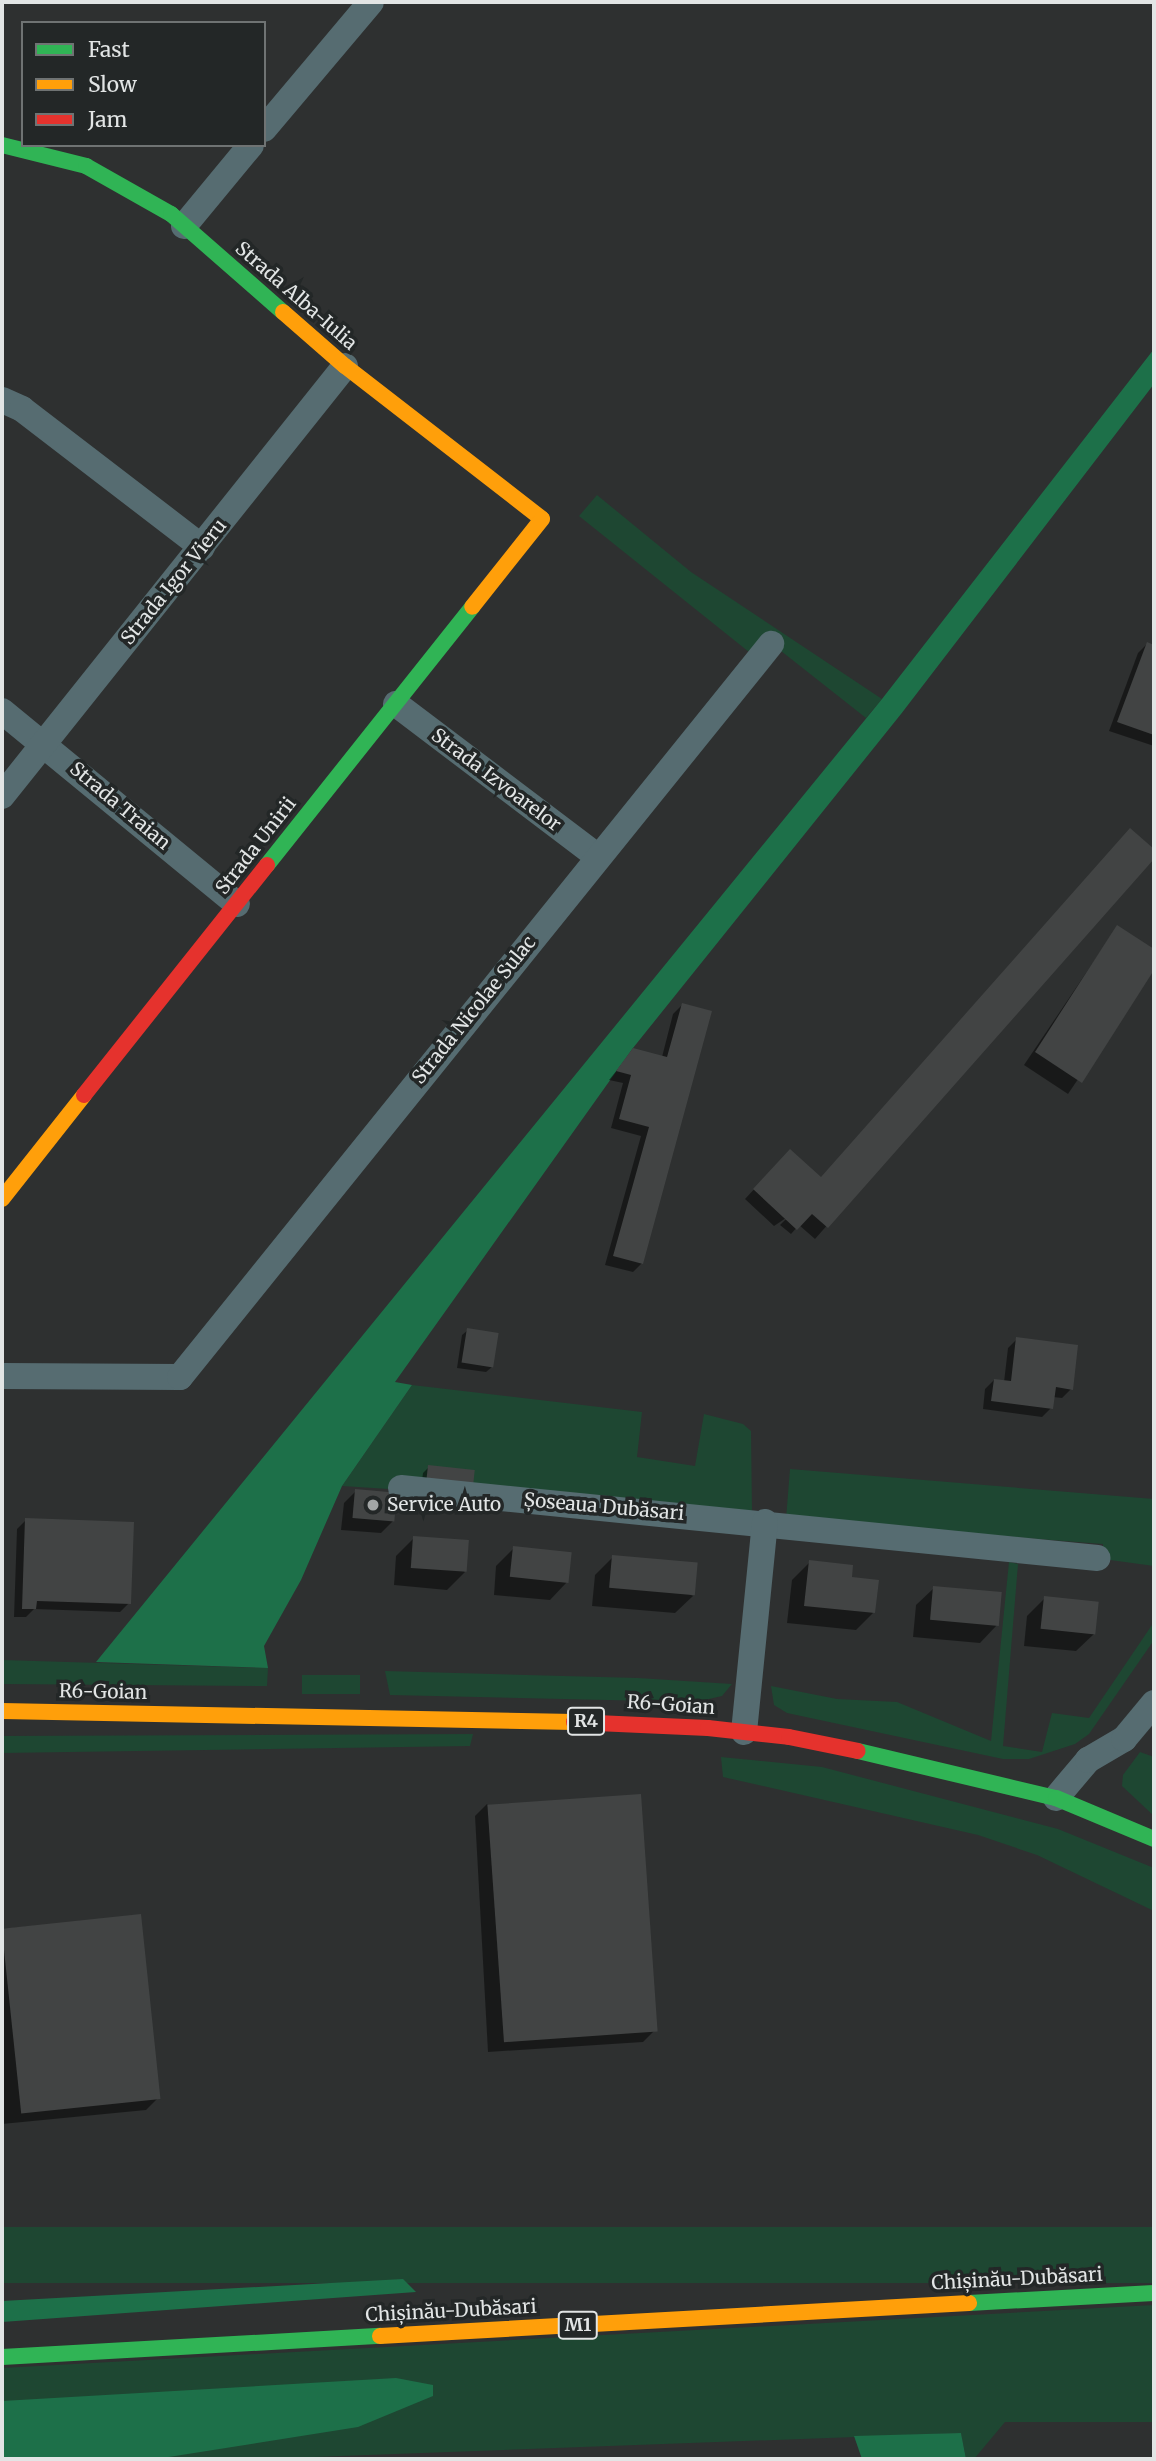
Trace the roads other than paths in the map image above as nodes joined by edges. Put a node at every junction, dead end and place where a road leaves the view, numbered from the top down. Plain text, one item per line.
1 (370, 2) edge
2 (266, 127) edge
3 (2, 145) edge
4 (249, 147) edge
5 (184, 226) junction
6 (345, 366) junction
7 (2, 400) edge
8 (542, 519) joint
9 (202, 547) junction
10 (771, 645) dead end
11 (396, 704) junction
12 (2, 711) edge
13 (44, 743) junction
14 (2, 796) edge
15 (597, 856) junction
16 (237, 904) junction
17 (2, 1199) edge
18 (2, 1376) edge
19 (401, 1488) dead end
20 (765, 1522) junction
21 (1097, 1558) dead end
22 (1154, 1703) edge
23 (2, 1711) edge
24 (744, 1732) junction
25 (1056, 1798) junction
26 (1154, 1839) edge
27 (1154, 2293) edge
28 (2, 2357) edge

1 - 2 street
3 - 5 main road, Strada Alba-Iulia
4 - 5 street
5 - 6 main road, Strada Alba-Iulia
6 - 8 main road, Strada Alba-Iulia
6 - 9 street, Strada Igor Vieru
7 - 9 street
8 - 11 main road, Strada Unirii
9 - 13 street, Strada Igor Vieru
10 - 15 street, Strada Nicolae Sulac
11 - 15 street, Strada Izvoarelor
11 - 16 main road, Strada Unirii
12 - 13 street, Strada Traian
13 - 14 street, Strada Igor Vieru
13 - 16 street, Strada Traian
15 - 18 street, Strada Nicolae Sulac
16 - 17 main road, Strada Unirii
19 - 20 street, Șoseaua Dubăsari
20 - 21 street, Șoseaua Dubăsari
20 - 24 street
22 - 25 street
23 - 24 main road, R6-Goian / R4
24 - 25 main road, R6-Goian / R4
25 - 26 main road, R6-Goian / R4
27 - 28 main road, Chișinău-Dubăsari / M1

